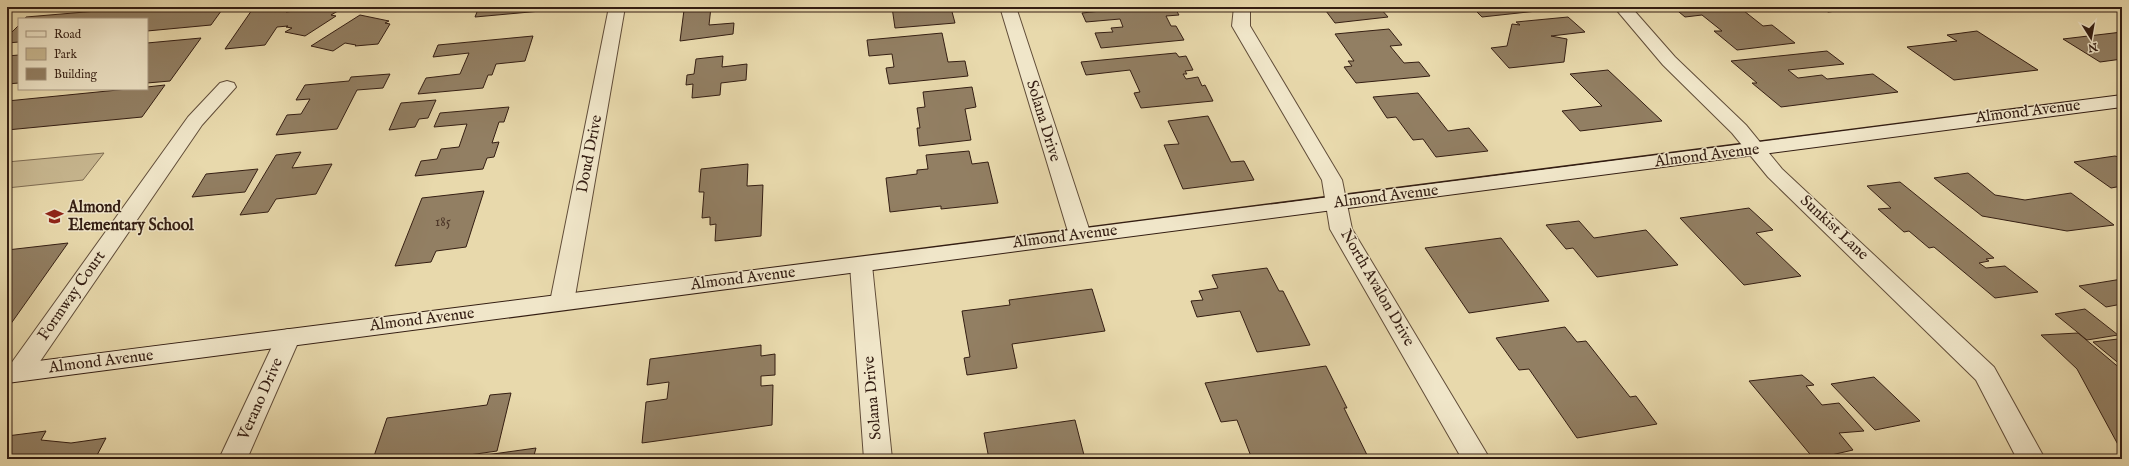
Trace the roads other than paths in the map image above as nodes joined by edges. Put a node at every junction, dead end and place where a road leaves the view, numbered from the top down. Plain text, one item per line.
1 (617, 7) edge
2 (1008, 7) edge
3 (1242, 7) edge
4 (1622, 7) edge
5 (227, 87) dead end
6 (2120, 102) edge
7 (1757, 149) junction
8 (1337, 204) junction
9 (1080, 235) junction
10 (861, 265) junction
11 (562, 302) junction
12 (288, 338) junction
13 (13, 373) edge
14 (233, 459) edge
15 (878, 459) edge
16 (1476, 459) edge
17 (2030, 459) edge

1 - 11 street, Doud Drive
2 - 9 street, Solana Drive
3 - 8 street, North Avalon Drive
4 - 7 street, Sunkist Lane
5 - 13 street, Formway Court
6 - 7 street, Almond Avenue
7 - 8 street, Almond Avenue
7 - 17 street, Sunkist Lane
8 - 9 street, Almond Avenue
8 - 16 street, North Avalon Drive
9 - 10 street, Almond Avenue
10 - 11 street, Almond Avenue
10 - 15 street, Solana Drive
11 - 12 street, Almond Avenue
12 - 13 street, Almond Avenue
12 - 14 street, Verano Drive

